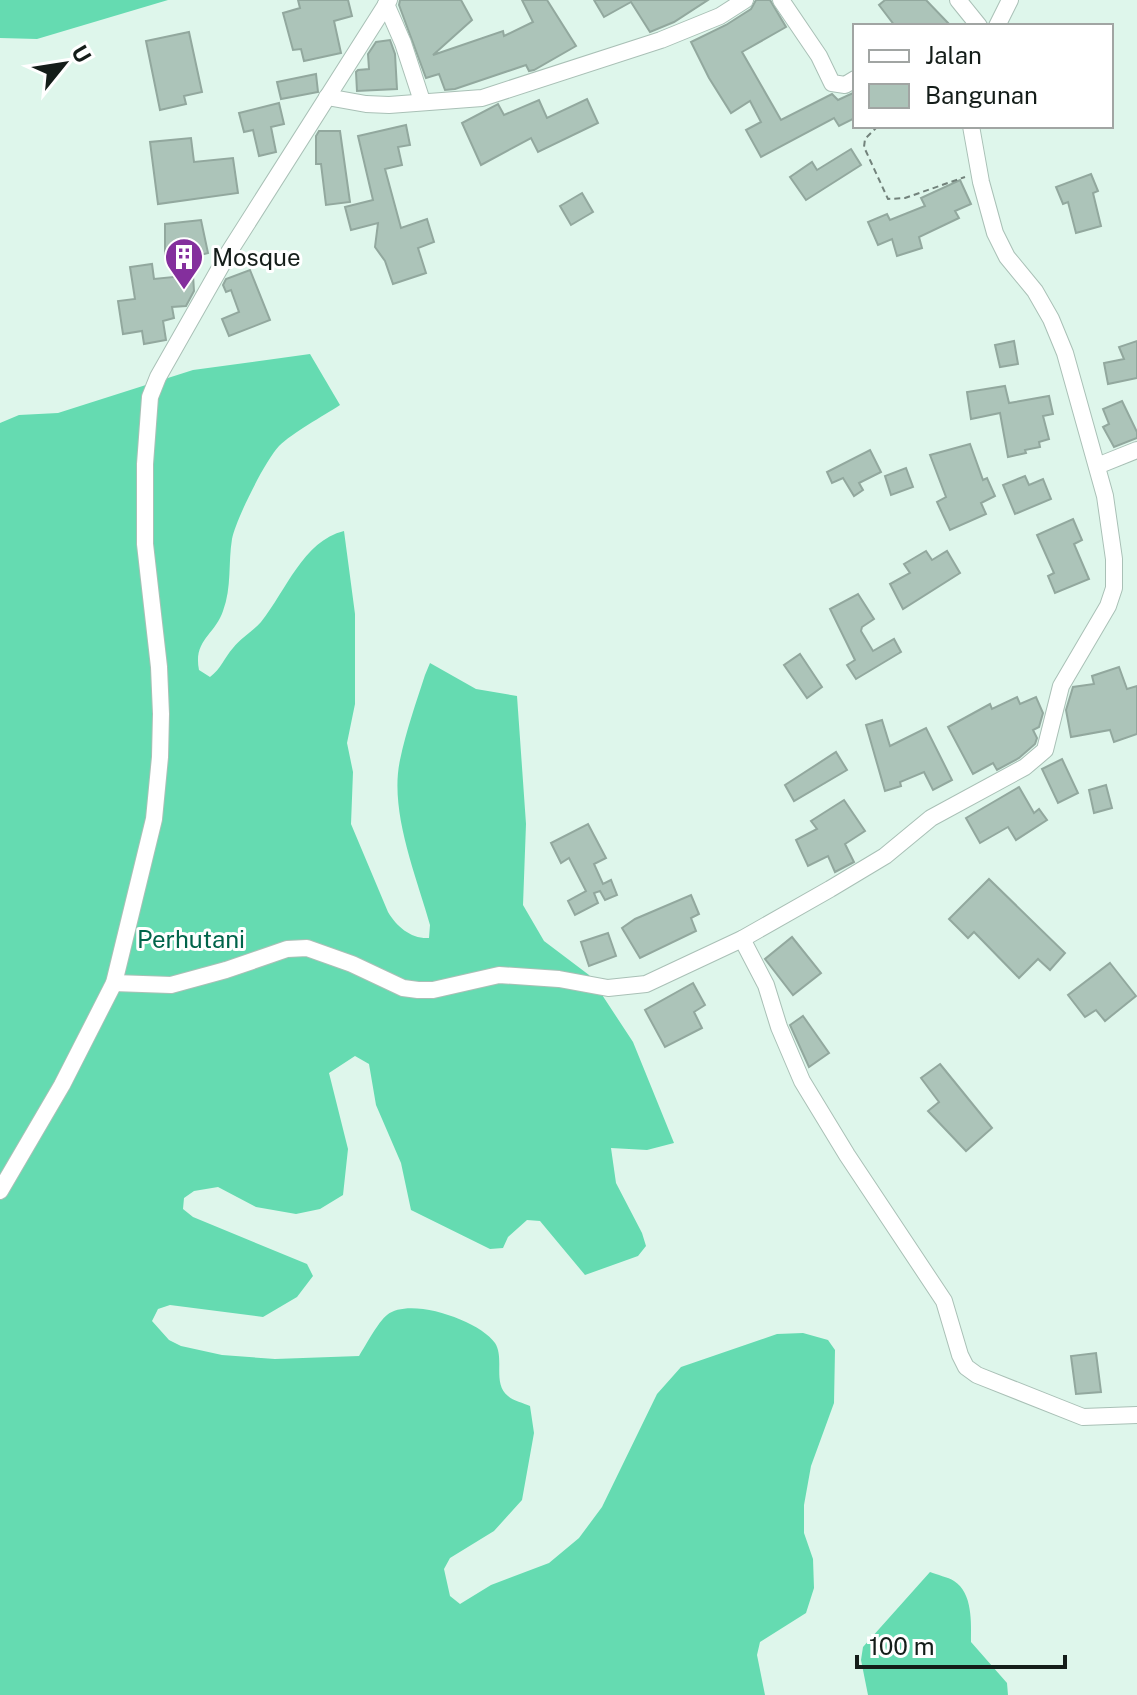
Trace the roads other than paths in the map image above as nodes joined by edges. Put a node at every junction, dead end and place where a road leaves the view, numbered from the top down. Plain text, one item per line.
1 (745, 0) edge
2 (781, 0) edge
3 (958, 0) edge
4 (1010, 0) edge
5 (387, 2) edge
6 (977, 24) edge
7 (998, 24) edge
8 (853, 80) edge
9 (327, 97) junction
10 (422, 101) junction
11 (971, 128) edge
12 (1137, 450) edge
13 (1097, 466) junction
14 (742, 939) junction
15 (114, 983) junction
16 (0, 1191) edge
17 (1137, 1415) edge

1 - 10 street
2 - 8 street
3 - 6 street
4 - 7 street
5 - 9 street
5 - 10 street
9 - 10 street
9 - 15 street
11 - 13 street
12 - 13 street
13 - 14 street
14 - 15 street
14 - 17 street
15 - 16 street

